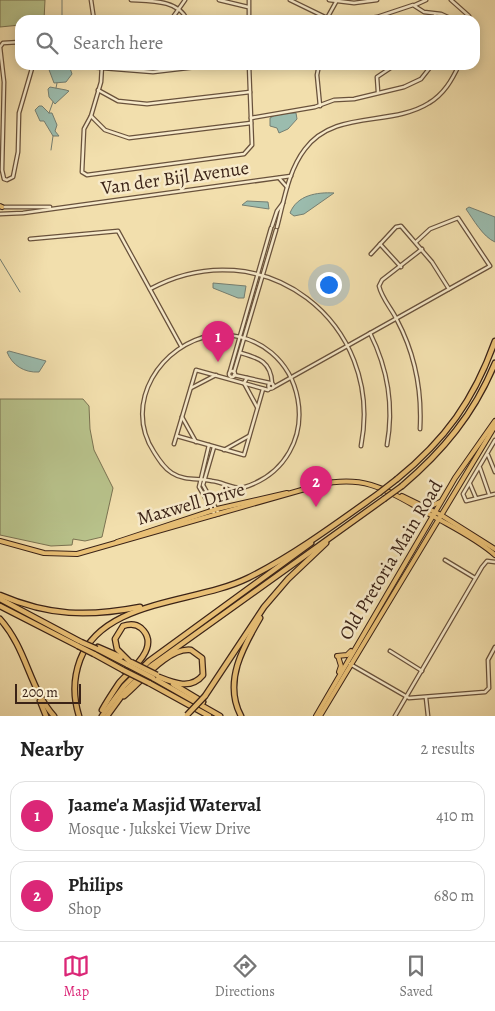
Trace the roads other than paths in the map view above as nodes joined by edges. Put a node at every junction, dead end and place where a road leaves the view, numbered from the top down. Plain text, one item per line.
1 (91, 0) edge
2 (131, 0) edge
3 (184, 0) edge
4 (219, 0) edge
5 (249, 0) edge
6 (290, 0) edge
7 (329, 0) edge
8 (377, 0) edge
9 (426, 0) edge
10 (451, 0) edge
11 (336, 2) junction
12 (414, 5) junction
13 (248, 7) junction
14 (179, 8) junction
15 (433, 14) joint
16 (93, 15) edge
17 (174, 15) edge
18 (184, 15) edge
19 (249, 15) edge
20 (319, 15) edge
21 (329, 15) edge
22 (377, 15) edge
23 (443, 15) edge
24 (469, 15) edge
25 (15, 42) edge
26 (32, 70) edge
27 (103, 70) edge
28 (132, 70) edge
29 (167, 70) edge
30 (249, 70) edge
31 (318, 70) edge
32 (388, 70) edge
33 (429, 70) edge
34 (456, 70) edge
35 (162, 71) joint
36 (98, 90) junction
37 (250, 92) junction
38 (378, 92) junction
39 (320, 106) junction
40 (91, 116) junction
41 (251, 118) junction
42 (251, 123) junction
43 (291, 176) junction
44 (278, 178) junction
45 (288, 188) junction
46 (283, 203) junction
47 (62, 206) junction
48 (1, 207) edge
49 (0, 214) edge
50 (275, 216) junction
51 (280, 217) junction
52 (271, 228) junction
53 (276, 230) junction
54 (30, 239) dead end
55 (416, 242) junction
56 (380, 244) junction
57 (422, 250) junction
58 (371, 254) dead end
59 (401, 267) junction
60 (258, 274) junction
61 (263, 275) junction
62 (150, 289) junction
63 (450, 289) junction
64 (397, 319) junction
65 (370, 333) junction
66 (240, 337) junction
67 (245, 338) junction
68 (495, 341) edge
69 (348, 345) junction
70 (181, 346) junction
71 (236, 351) junction
72 (241, 353) junction
73 (495, 363) edge
74 (216, 375) junction
75 (232, 375) junction
76 (291, 377) junction
77 (247, 378) junction
78 (244, 383) junction
79 (271, 385) junction
80 (190, 388) junction
81 (263, 388) junction
82 (257, 407) junction
83 (182, 417) junction
84 (495, 421) edge
85 (495, 426) edge
86 (420, 430) dead end
87 (177, 436) junction
88 (249, 436) junction
89 (495, 440) edge
90 (196, 442) junction
91 (174, 444) dead end
92 (387, 445) dead end
93 (361, 446) dead end
94 (208, 449) junction
95 (213, 450) junction
96 (224, 450) junction
97 (488, 455) junction
98 (480, 468) junction
99 (495, 472) edge
100 (193, 480) junction
101 (204, 480) junction
102 (199, 481) junction
103 (470, 484) junction
104 (198, 487) junction
105 (489, 494) junction
106 (495, 494) edge
107 (400, 496) junction
108 (476, 498) junction
109 (416, 501) junction
110 (442, 501) junction
111 (448, 503) junction
112 (425, 511) junction
113 (216, 512) junction
114 (434, 514) junction
115 (441, 515) junction
116 (439, 519) junction
117 (340, 520) junction
118 (450, 520) junction
119 (449, 525) junction
120 (344, 528) junction
121 (425, 529) junction
122 (430, 535) junction
123 (0, 541) edge
124 (495, 549) edge
125 (495, 555) edge
126 (445, 560) dead end
127 (494, 562) edge
128 (475, 578) junction
129 (0, 595) edge
130 (272, 597) junction
131 (0, 599) edge
132 (186, 599) junction
133 (0, 606) edge
134 (0, 619) edge
135 (360, 639) junction
136 (80, 643) junction
137 (495, 647) edge
138 (96, 650) junction
139 (390, 651) dead end
140 (25, 656) junction
141 (347, 662) junction
142 (129, 663) junction
143 (352, 664) junction
144 (422, 670) junction
145 (156, 677) junction
146 (334, 686) junction
147 (406, 697) junction
148 (426, 698) junction
149 (118, 702) junction
150 (46, 716) edge
151 (54, 716) edge
152 (79, 716) edge
153 (100, 716) edge
154 (107, 716) edge
155 (186, 716) edge
156 (209, 716) edge
157 (221, 716) edge
158 (242, 716) edge
159 (318, 716) edge
160 (395, 716) edge
161 (428, 716) edge

1 - 16 street
2 - 14 street
3 - 14 street
4 - 13 street
5 - 13 street
6 - 20 street
7 - 11 street
8 - 11 street
9 - 12 street
10 - 24 street
11 - 21 street
12 - 15 street
12 - 22 street
13 - 19 street
14 - 17 street
14 - 18 street
15 - 23 street
25 - 26 street
27 - 36 street
28 - 35 street
29 - 35 street
30 - 37 street
31 - 39 street
32 - 38 street
33 - 38 street
34 - 43 street
36 - 37 street
36 - 40 street
37 - 41 street
38 - 39 street
39 - 41 street
40 - 42 street
40 - 42 street
41 - 42 street
43 - 44 street, Van der Bijl Avenue
43 - 45 street
44 - 45 street
44 - 47 street, Van der Bijl Avenue
45 - 46 street
46 - 50 street
46 - 51 street
47 - 48 street, Van der Bijl Avenue
47 - 49 street, Van der Bijl Avenue
50 - 51 street
50 - 52 street
51 - 53 street
52 - 53 street
52 - 60 street
53 - 61 street
54 - 62 street
55 - 56 street
55 - 57 street
55 - 63 street
56 - 58 street
56 - 59 street
57 - 59 street
57 - 63 street
59 - 64 street
60 - 61 street
60 - 62 street
60 - 66 street
61 - 67 street
61 - 69 street
62 - 70 street
63 - 64 street
64 - 65 street
64 - 86 street
65 - 69 street
65 - 92 street
66 - 67 street
66 - 70 street
66 - 71 street
67 - 72 street
67 - 76 street
68 - 117 highway, bridge
69 - 76 street
69 - 93 street
70 - 100 street
71 - 72 street
71 - 75 street
72 - 75 street
72 - 79 street
73 - 120 highway, bridge
74 - 75 street
74 - 80 street
74 - 80 street
75 - 77 street
75 - 78 street
76 - 79 street
76 - 101 street
77 - 78 street
77 - 79 street
78 - 81 street
78 - 82 street
79 - 81 street
80 - 83 street
81 - 82 street
82 - 88 street
83 - 87 street
83 - 90 street
84 - 110 main road, Old Pretoria Main Road
85 - 111 main road, Old Pretoria Main Road
87 - 90 street
87 - 91 street
88 - 96 street
88 - 96 street
89 - 97 street
90 - 94 street
94 - 95 street
94 - 95 street
94 - 102 street
95 - 96 street
95 - 101 street
97 - 98 street
97 - 99 street
98 - 103 street
98 - 105 street
100 - 102 street
100 - 104 street
101 - 102 street
101 - 113 street
102 - 104 street
103 - 108 street
103 - 108 street
104 - 113 street
105 - 106 street
105 - 108 street
107 - 109 main road, Maxwell Drive
107 - 112 main road, Maxwell Drive
107 - 113 main road, Maxwell Drive
109 - 110 main road
109 - 114 main road, Maxwell Drive
110 - 114 main road, Old Pretoria Main Road
111 - 115 main road, Old Pretoria Main Road
111 - 118 main road
112 - 114 main road, Maxwell Drive
112 - 121 main road
113 - 123 main road, Maxwell Drive
114 - 115 main road, Maxwell Drive
114 - 116 main road, Maxwell Drive
114 - 121 main road, Old Pretoria Main Road
115 - 116 main road, Old Pretoria Main Road
115 - 118 main road, Maxwell Drive
116 - 119 main road, Maxwell Drive
116 - 122 main road, Old Pretoria Main Road
117 - 132 highway
117 - 153 highway
118 - 124 main road, Maxwell Drive
119 - 122 main road
119 - 125 main road, Maxwell Drive
120 - 130 highway
120 - 149 highway
121 - 135 main road, Old Pretoria Main Road
122 - 143 main road, Old Pretoria Main Road
126 - 128 street
127 - 128 street
128 - 144 street
129 - 132 highway
130 - 155 highway, bridge
130 - 158 highway
131 - 136 highway
132 - 152 highway
133 - 136 highway
134 - 140 highway
135 - 141 main road, Old Pretoria Main Road
135 - 146 main road
136 - 138 highway, bridge
137 - 148 street
138 - 142 highway
138 - 156 highway, bridge
139 - 144 street
140 - 150 highway
140 - 151 highway
141 - 143 street
141 - 146 main road, Old Pretoria Main Road
142 - 145 highway, bridge
142 - 153 highway
143 - 147 street
143 - 159 main road, Old Pretoria Main Road
144 - 147 street
145 - 149 highway
145 - 157 highway
146 - 159 main road, Old Pretoria Main Road
147 - 148 street
147 - 160 street
148 - 161 street
149 - 154 highway

